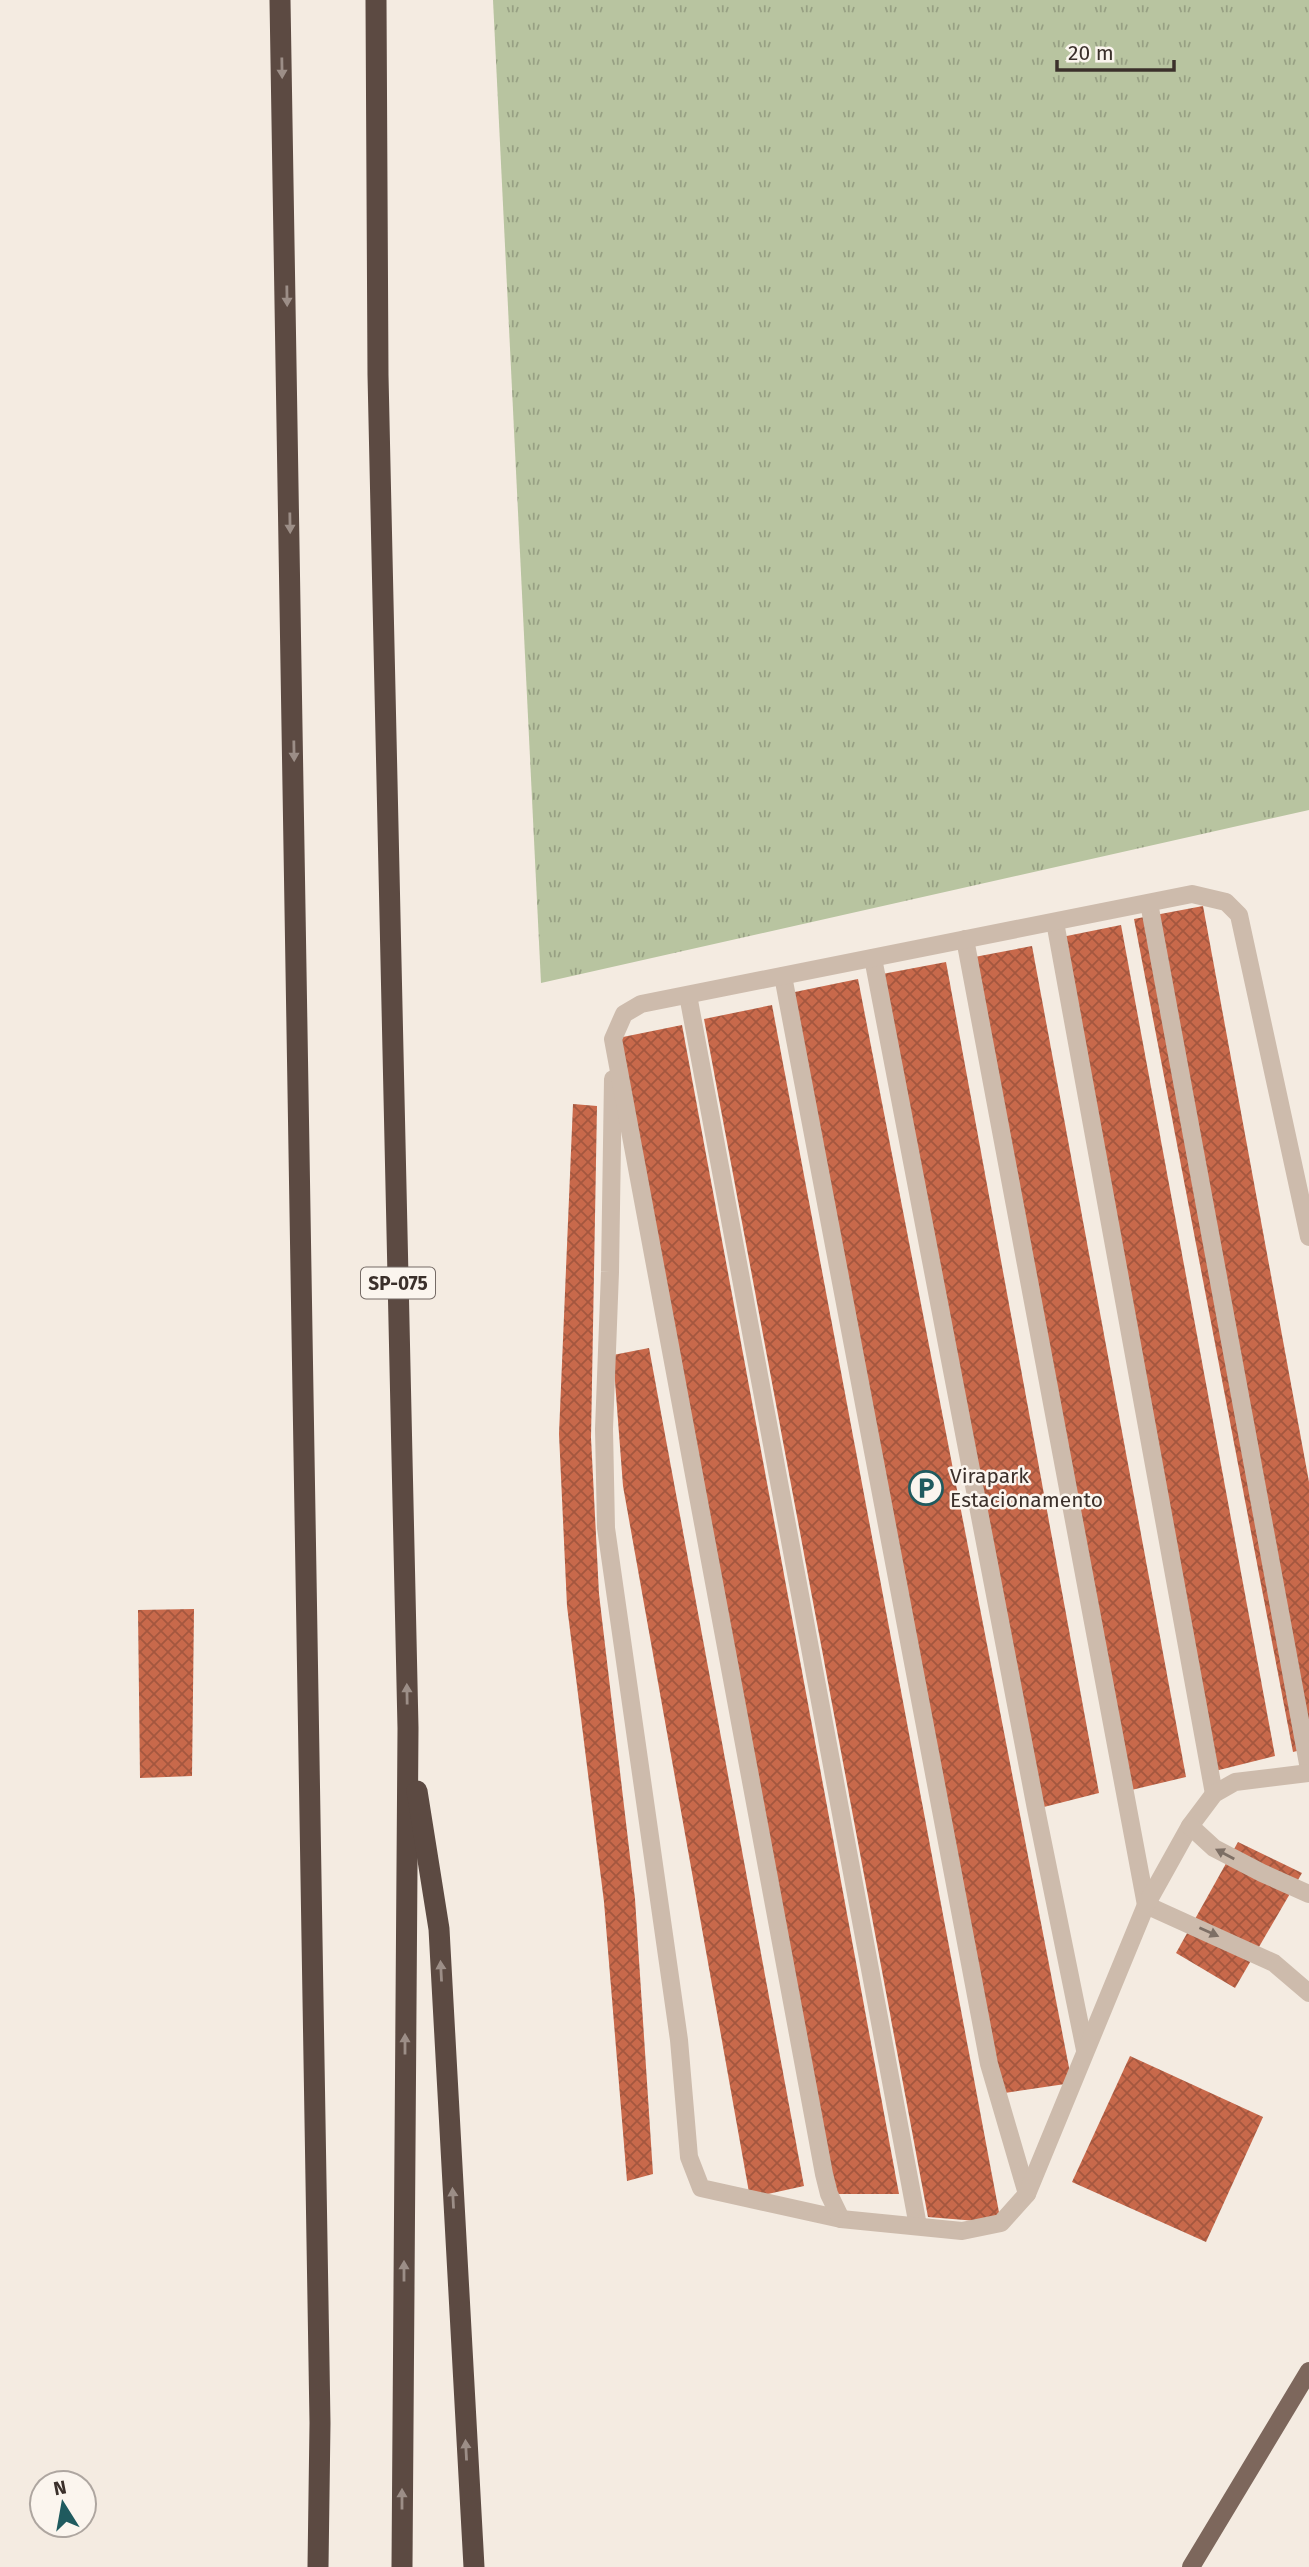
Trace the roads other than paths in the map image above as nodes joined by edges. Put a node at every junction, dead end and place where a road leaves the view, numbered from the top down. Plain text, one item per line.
1 (281, 0) edge
2 (376, 0) edge
3 (1149, 903) junction
4 (1055, 922) junction
5 (965, 939) junction
6 (873, 958) junction
7 (783, 976) junction
8 (688, 995) junction
9 (613, 1039) junction
10 (1309, 1237) edge
11 (408, 1728) junction
12 (1309, 1771) edge
13 (1214, 1794) junction
14 (1190, 1826) junction
15 (1309, 1894) edge
16 (1146, 1905) junction
17 (1309, 1993) edge
18 (1085, 2050) junction
19 (1027, 2194) junction
20 (841, 2218) junction
21 (918, 2226) junction
22 (1309, 2371) edge
23 (318, 2567) edge
24 (402, 2567) edge
25 (474, 2567) edge
26 (1191, 2567) edge

1 -> 23 highway
11 -> 2 highway, SP-075
3 - 4 lane
3 - 10 lane
3 - 12 lane
4 - 5 lane
4 - 13 lane
5 - 6 lane
5 - 16 lane
6 - 7 lane
6 - 18 lane
7 - 8 lane
7 - 19 lane
8 - 9 lane
8 - 21 lane
9 - 20 lane
9 - 20 lane
24 -> 11 highway, SP-075
25 -> 11 highway
12 - 13 lane
13 - 14 lane
15 -> 14 lane
14 - 16 lane
16 -> 17 lane
16 - 18 lane
18 - 19 lane
19 - 21 lane
20 - 21 lane
22 - 26 main road

